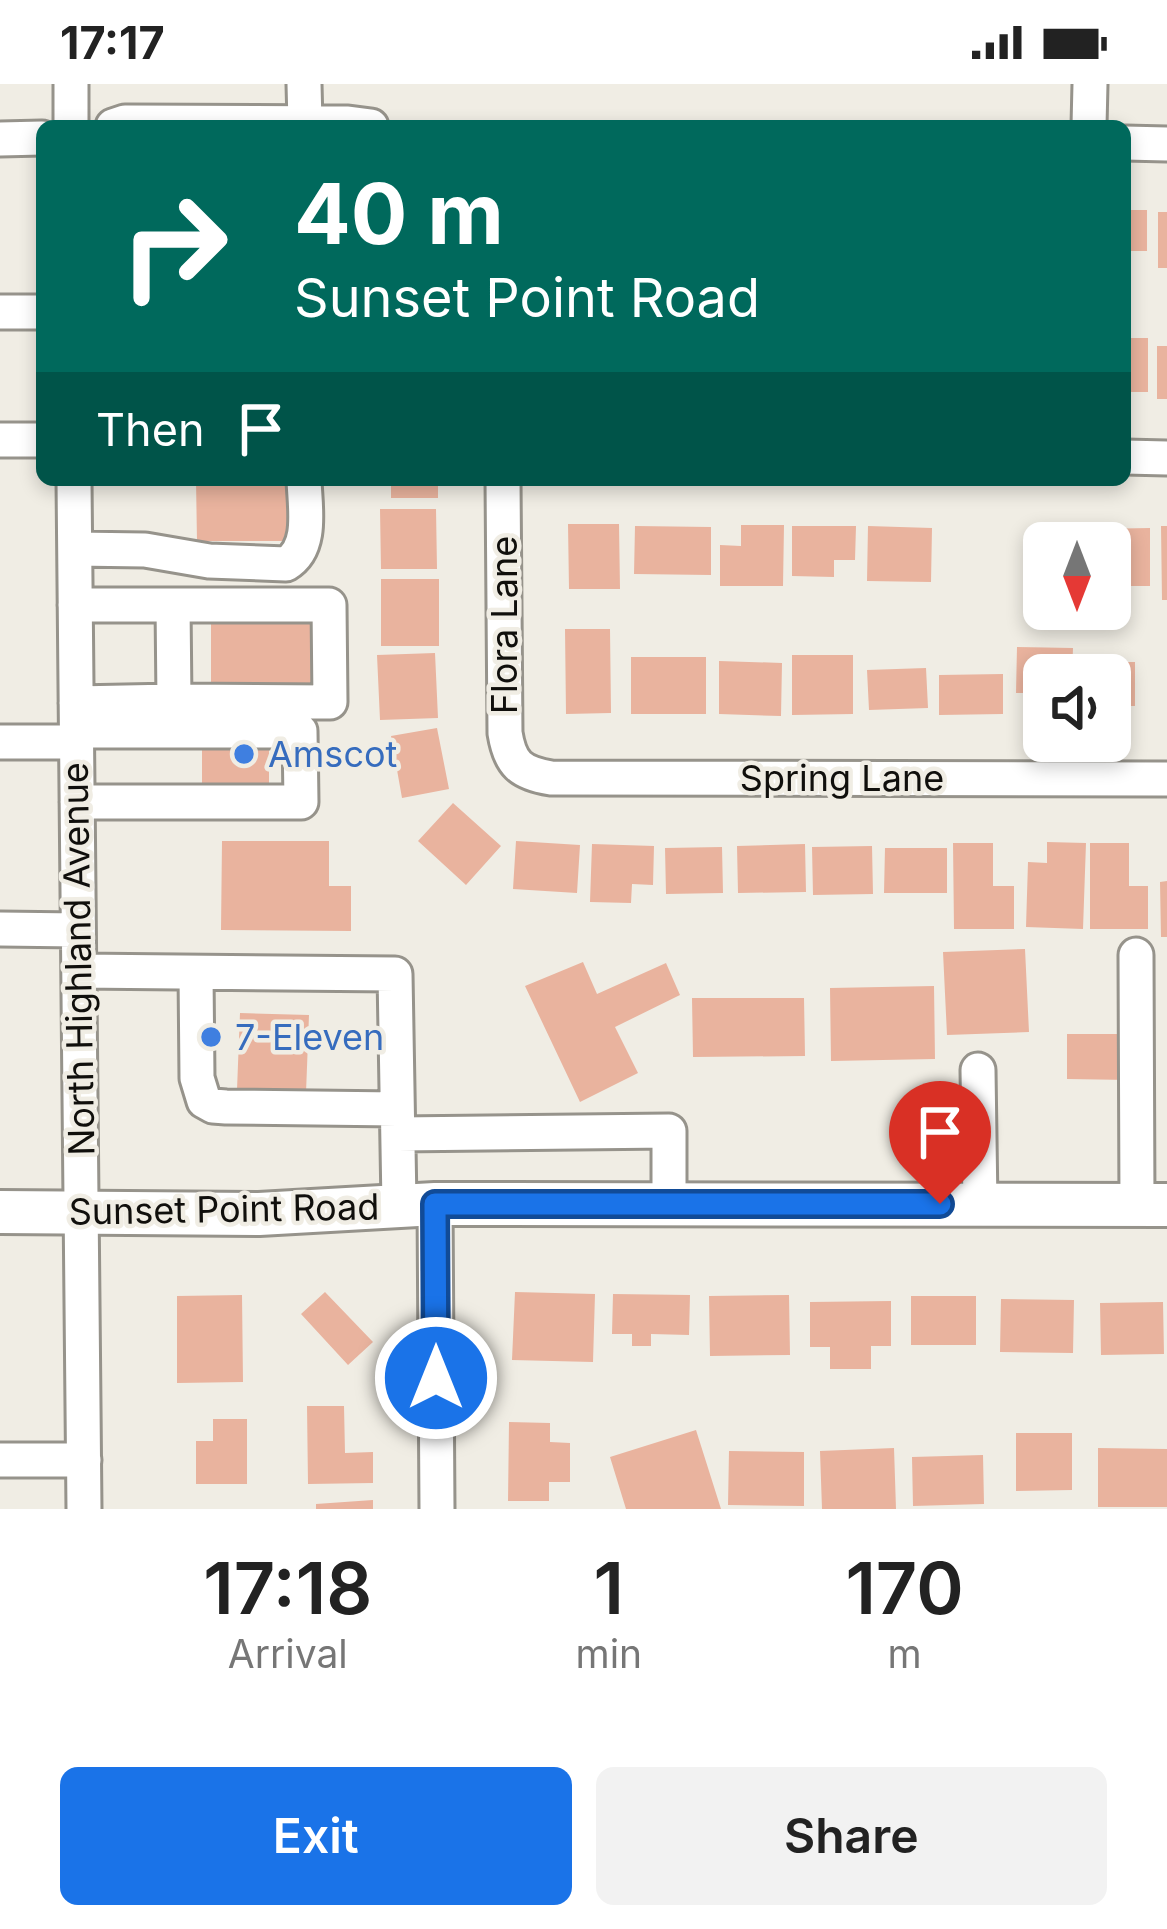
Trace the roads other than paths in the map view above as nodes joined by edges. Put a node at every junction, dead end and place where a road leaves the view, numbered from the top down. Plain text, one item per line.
1 (71, 84) edge
2 (304, 84) edge
3 (1090, 84) edge
4 (71, 120) edge
5 (305, 120) edge
6 (1089, 120) edge
7 (36, 138) edge
8 (0, 139) edge
9 (1131, 143) edge
10 (1167, 144) edge
11 (0, 312) edge
12 (36, 312) edge
13 (0, 440) edge
14 (36, 440) edge
15 (1131, 457) edge
16 (1167, 458) edge
17 (74, 486) edge
18 (304, 486) edge
19 (503, 486) edge
20 (74, 549) junction
21 (75, 604) junction
22 (173, 604) junction
23 (174, 701) junction
24 (76, 725) junction
25 (0, 742) edge
26 (519, 766) joint
27 (1167, 779) edge
28 (77, 802) junction
29 (0, 929) edge
30 (78, 930) junction
31 (1136, 955) dead end
32 (79, 971) junction
33 (196, 973) junction
34 (978, 1070) dead end
35 (398, 1121) junction
36 (417, 1204) junction
37 (670, 1204) junction
38 (980, 1205) junction
39 (1152, 1205) edge
40 (0, 1213) edge
41 (81, 1213) junction
42 (0, 1460) edge
43 (84, 1460) junction
44 (84, 1509) edge
45 (437, 1509) edge

1 - 4 street
2 - 5 street
3 - 6 street
7 - 8 street
9 - 10 street
11 - 12 street
13 - 14 street
15 - 16 street
17 - 20 street, North Highland Avenue
18 - 20 street
19 - 26 street, Flora Lane
20 - 21 street, North Highland Avenue
21 - 22 street
21 - 24 street, North Highland Avenue
22 - 23 street
22 - 23 street
23 - 24 street
24 - 25 street
24 - 28 street, North Highland Avenue
24 - 28 street
26 - 27 street, Spring Lane
28 - 30 street, North Highland Avenue
29 - 30 street
30 - 32 street, North Highland Avenue
31 - 39 street
32 - 33 street
32 - 41 street, North Highland Avenue
33 - 35 street
33 - 35 street
34 - 38 street
35 - 36 street
35 - 37 street
36 - 37 main road, Sunset Point Road
36 - 41 main road, Sunset Point Road
36 - 45 street
37 - 38 main road, Sunset Point Road
38 - 39 main road, Sunset Point Road
40 - 41 main road, Sunset Point Road
41 - 43 street, North Highland Avenue
42 - 43 street
43 - 44 street, North Highland Avenue

